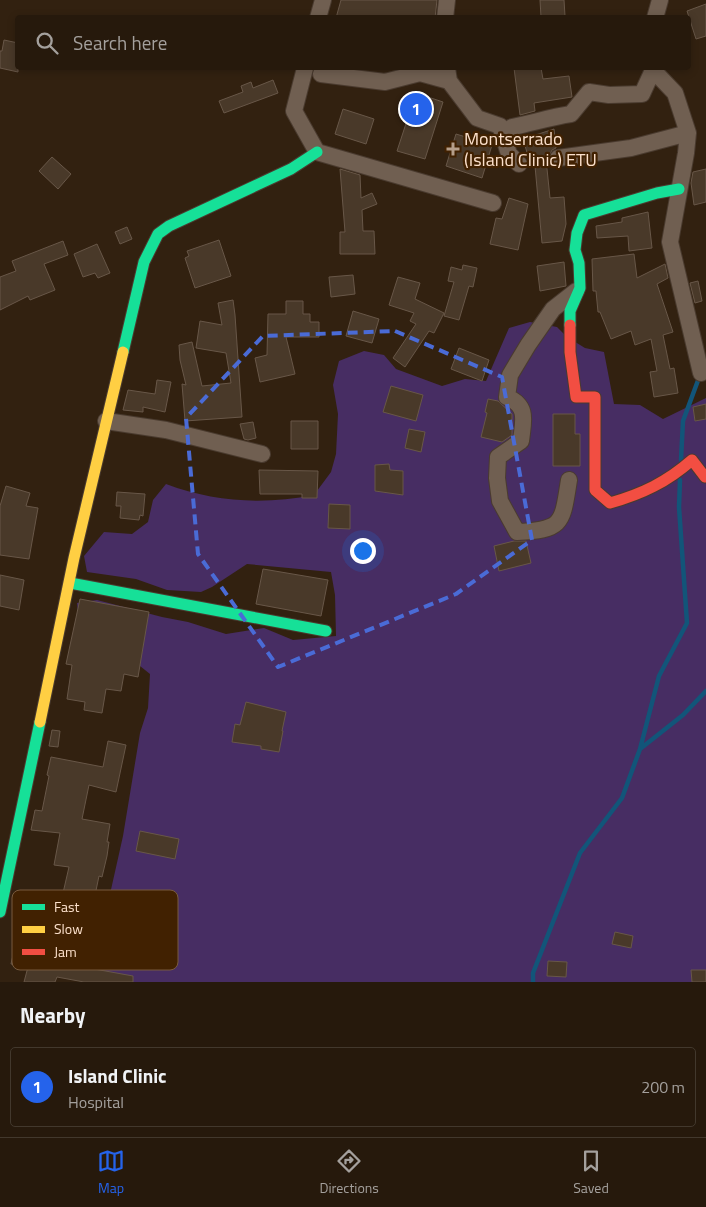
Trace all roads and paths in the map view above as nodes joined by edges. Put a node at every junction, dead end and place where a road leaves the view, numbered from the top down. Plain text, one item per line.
1 (323, 0) edge
2 (447, 0) edge
3 (660, 0) edge
4 (319, 15) edge
5 (445, 15) edge
6 (656, 15) edge
7 (304, 70) edge
8 (653, 70) edge
9 (654, 70) edge
10 (321, 74) dead end
11 (448, 74) edge
12 (512, 127) dead end
13 (688, 133) junction
14 (317, 152) junction
15 (558, 158) dead end
16 (519, 164) dead end
17 (679, 189) junction
18 (493, 203) dead end
19 (580, 288) junction
20 (701, 373) dead end
21 (106, 421) junction
22 (262, 454) dead end
23 (705, 477) edge
24 (569, 480) dead end
25 (70, 583) junction
26 (326, 631) dead end
27 (0, 912) edge

1 - 4 street
2 - 5 street
3 - 6 street
7 - 14 street
8 - 12 street
9 - 13 street
10 - 11 street
11 - 16 street
13 - 15 street
13 - 17 street
14 - 18 street
14 - 21 street
17 - 19 street
17 - 20 street
19 - 23 street
19 - 24 street
21 - 22 street
21 - 25 street
25 - 26 street
25 - 27 street

